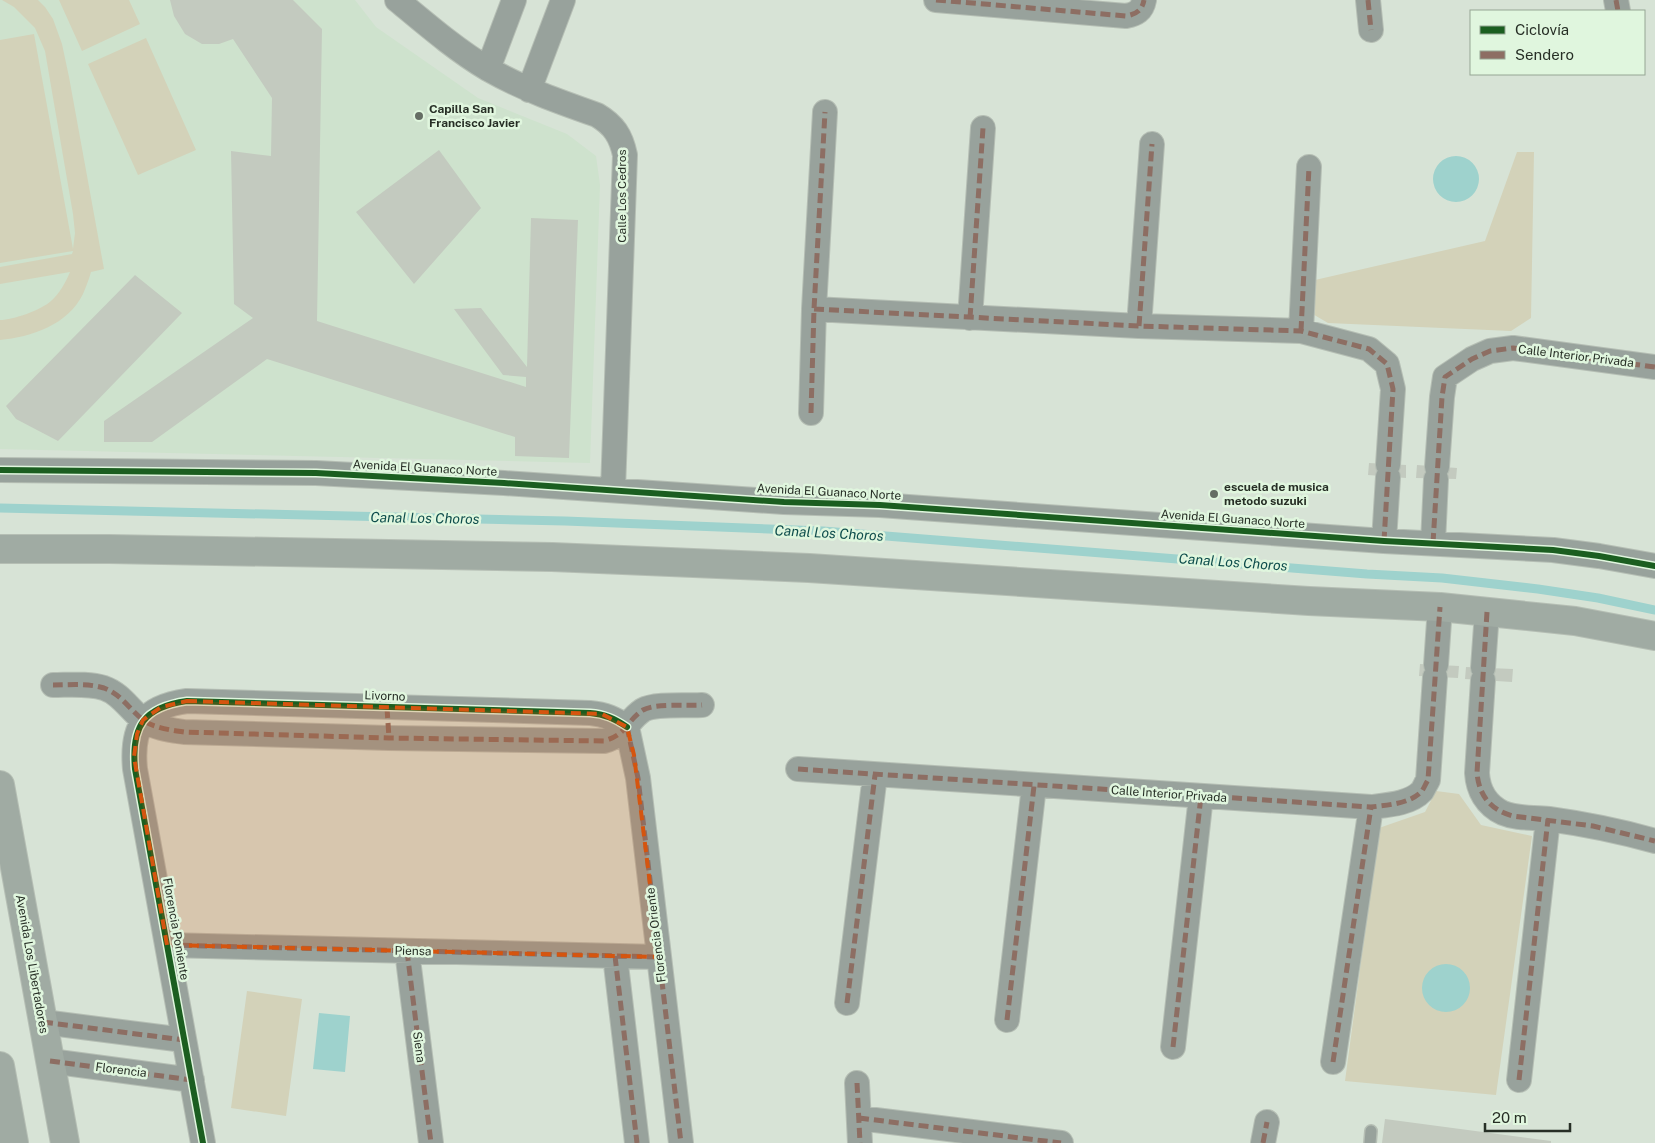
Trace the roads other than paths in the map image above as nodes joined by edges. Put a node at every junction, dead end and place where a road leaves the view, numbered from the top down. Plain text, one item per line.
1 (397, 0) edge
2 (514, 0) edge
3 (563, 0) edge
4 (936, 0) edge
5 (1144, 0) edge
6 (1368, 0) edge
7 (1371, 30) dead end
8 (488, 69) junction
9 (530, 90) junction
10 (825, 112) dead end
11 (983, 128) dead end
12 (1152, 144) dead end
13 (1309, 167) dead end
14 (814, 310) junction
15 (970, 318) junction
16 (1139, 326) junction
17 (1301, 331) junction
18 (1655, 367) edge
19 (811, 413) dead end
20 (0, 470) edge
21 (614, 490) junction
22 (1384, 541) junction
23 (1433, 543) junction
24 (0, 549) edge
25 (1655, 566) edge
26 (1440, 607) junction
27 (1487, 612) junction
28 (1655, 636) edge
29 (53, 685) dead end
30 (702, 705) dead end
31 (387, 708) junction
32 (144, 720) junction
33 (627, 727) junction
34 (389, 738) junction
35 (798, 769) dead end
36 (875, 775) junction
37 (1034, 786) junction
38 (1201, 796) junction
39 (2, 801) edge
40 (1371, 807) junction
41 (1548, 819) junction
42 (1655, 841) edge
43 (167, 945) junction
44 (407, 951) junction
45 (616, 956) junction
46 (659, 957) junction
47 (847, 1003) dead end
48 (1008, 1020) dead end
49 (43, 1022) junction
50 (184, 1040) junction
51 (1173, 1047) dead end
52 (50, 1061) junction
53 (1333, 1062) dead end
54 (0, 1066) edge
55 (192, 1080) junction
56 (1519, 1080) dead end
57 (857, 1083) dead end
58 (859, 1118) junction
59 (1371, 1131) dead end
60 (14, 1143) edge
61 (65, 1143) edge
62 (203, 1143) edge
63 (430, 1143) edge
64 (638, 1143) edge
65 (681, 1143) edge
66 (860, 1143) edge
67 (1062, 1143) edge
68 (1370, 1143) edge

1 - 8 street, Calle Los Cedros
2 - 8 street
3 - 9 street
4 - 5 street
6 - 7 street
8 - 9 street, Calle Los Cedros
9 - 21 street, Calle Los Cedros
10 - 14 street
11 - 15 street
12 - 16 street
13 - 17 street
14 - 15 street
14 - 19 street
15 - 16 street
16 - 17 street
17 - 22 street
18 - 23 street, Calle Interior Privada
20 - 21 street, Avenida El Guanaco Norte
21 - 22 street, Avenida El Guanaco Norte
22 - 23 street, Avenida El Guanaco Norte
23 - 25 street, Avenida El Guanaco Norte
24 - 26 street
26 - 27 street
26 - 40 street, Calle Interior Privada
27 - 28 street
27 - 41 street
29 - 32 street
30 - 33 street
31 - 32 street, Livorno
31 - 33 street, Livorno
31 - 34 street, Livorno
32 - 34 street
32 - 43 street, Florencia Poniente
33 - 34 street
33 - 46 street, Florencia Oriente
35 - 36 street, Calle Interior Privada
36 - 37 street, Calle Interior Privada
36 - 47 street
37 - 38 street, Calle Interior Privada
37 - 48 street
38 - 40 street, Calle Interior Privada
38 - 51 street
39 - 49 street, Avenida Los Libertadores
40 - 53 street
41 - 42 street
41 - 56 street
43 - 44 street, Piensa
43 - 50 street, Florencia Poniente
44 - 45 street, Piensa
44 - 63 street, Siena
45 - 46 street, Piensa
45 - 64 street
46 - 65 street, Florencia Oriente
49 - 50 street
49 - 52 street, Avenida Los Libertadores
50 - 55 street, Florencia Poniente
52 - 55 street, Florencia
52 - 61 street, Avenida Los Libertadores
54 - 60 street
55 - 62 street, Florencia Poniente
57 - 58 street
58 - 66 street
58 - 67 street
59 - 68 lane

